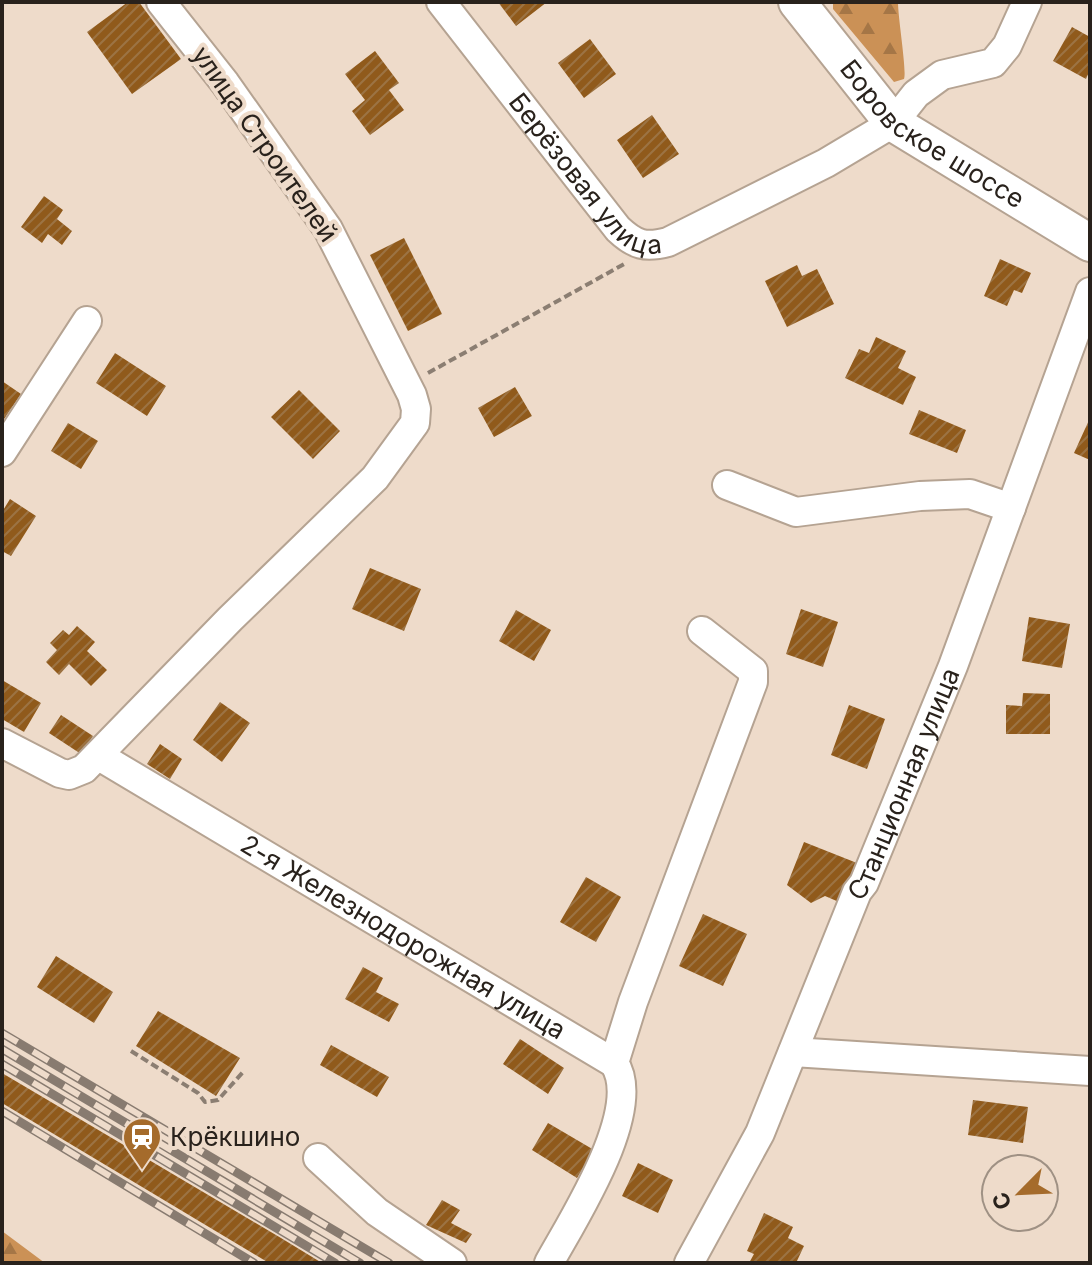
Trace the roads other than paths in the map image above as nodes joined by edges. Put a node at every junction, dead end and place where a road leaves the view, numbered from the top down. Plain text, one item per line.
1 (161, 2) edge
2 (441, 2) edge
3 (797, 2) edge
4 (1027, 2) edge
5 (893, 123) junction
6 (1090, 243) edge
7 (1090, 292) edge
8 (87, 321) dead end
9 (2, 452) edge
10 (727, 485) dead end
11 (1011, 508) junction
12 (702, 631) dead end
13 (2, 743) edge
14 (99, 756) junction
15 (793, 1052) junction
16 (614, 1063) junction
17 (1090, 1071) edge
18 (318, 1158) dead end
19 (452, 1263) edge
20 (549, 1263) edge
21 (689, 1263) edge

1 - 14 street, улица Строителей
2 - 5 street, Берёзовая улица
3 - 5 main road, Боровское шоссе
4 - 5 street, Берёзовая улица
5 - 6 main road, Боровское шоссе
7 - 11 street, Станционная улица
8 - 9 street
10 - 11 street
11 - 15 street, Станционная улица
12 - 16 street
13 - 14 street
14 - 16 street, 2-я Железнодорожная улица
15 - 17 street
15 - 21 street, Станционная улица
16 - 20 street
18 - 19 street

